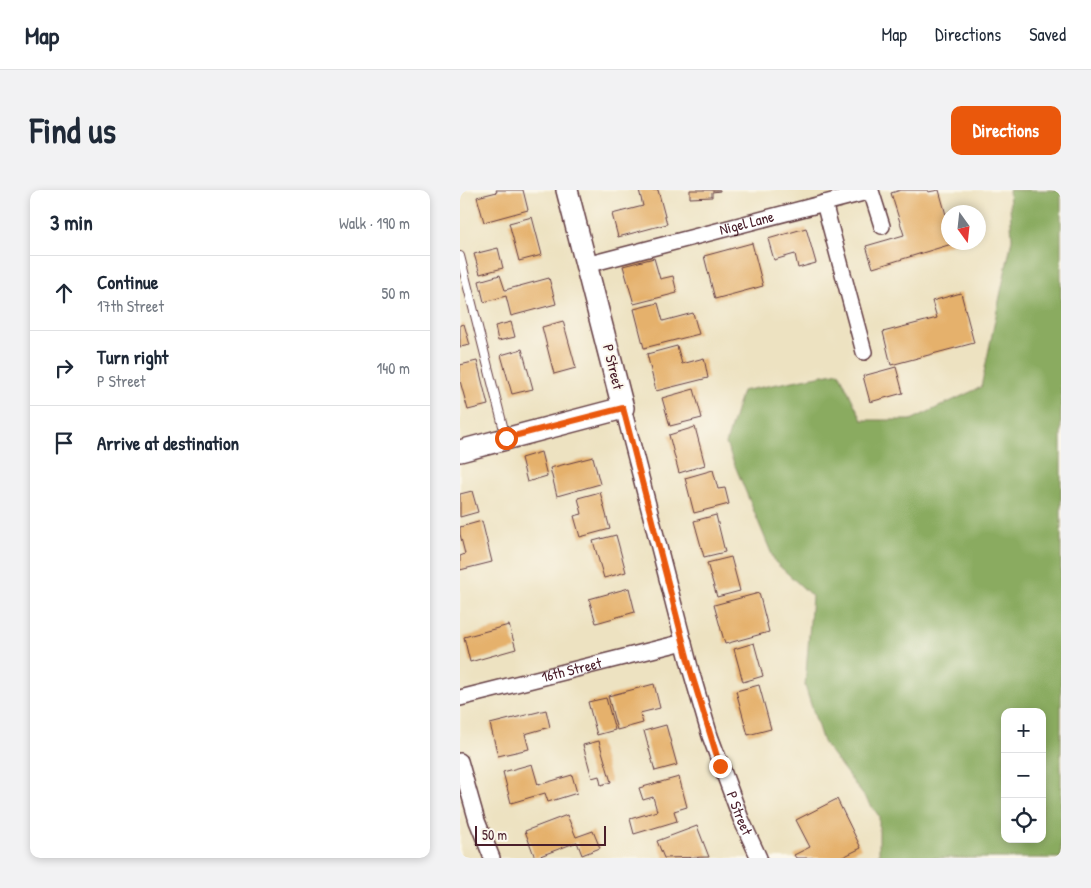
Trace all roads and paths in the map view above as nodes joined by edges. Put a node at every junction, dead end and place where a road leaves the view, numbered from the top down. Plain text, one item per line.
1 (567, 190) edge
2 (824, 203) junction
3 (882, 226) dead end
4 (460, 256) edge
5 (586, 265) junction
6 (864, 352) dead end
7 (623, 408) junction
8 (506, 438) junction
9 (460, 451) edge
10 (684, 642) junction
11 (460, 698) edge
12 (460, 762) edge
13 (492, 858) edge
14 (760, 858) edge

1 - 5 street, P Street
2 - 3 street, Nigel Lane
2 - 5 street, Nigel Lane
2 - 6 street
4 - 8 lane
5 - 7 street, P Street
7 - 8 street
7 - 10 street, P Street
8 - 9 street
10 - 11 street, 16th Street
10 - 14 street, P Street
12 - 13 street

